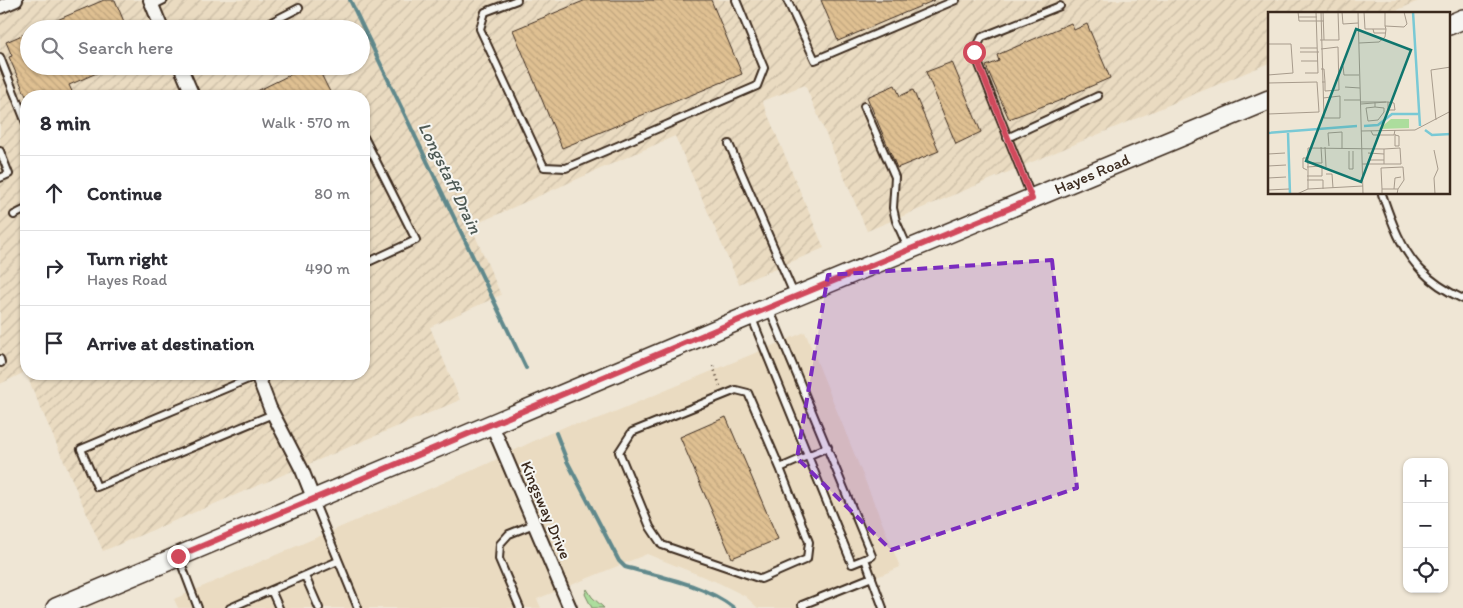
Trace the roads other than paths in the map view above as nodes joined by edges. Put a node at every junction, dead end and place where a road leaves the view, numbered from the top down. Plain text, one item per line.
1 (16, 0) edge
2 (164, 0) edge
3 (517, 0) edge
4 (736, 0) edge
5 (787, 0) edge
6 (956, 0) edge
7 (151, 3) edge
8 (1060, 6) dead end
9 (0, 7) edge
10 (298, 8) dead end
11 (1463, 19) edge
12 (158, 20) edge
13 (275, 20) edge
14 (1450, 25) edge
15 (0, 57) edge
16 (184, 75) edge
17 (191, 90) edge
18 (1098, 96) dead end
19 (1268, 100) edge
20 (864, 106) dead end
21 (20, 109) edge
22 (1007, 138) junction
23 (729, 144) dead end
24 (370, 149) edge
25 (0, 151) edge
26 (0, 178) edge
27 (1382, 195) edge
28 (1032, 199) junction
29 (20, 213) edge
30 (14, 216) dead end
31 (909, 249) junction
32 (370, 261) edge
33 (795, 297) junction
34 (1463, 299) edge
35 (769, 308) junction
36 (751, 315) junction
37 (246, 380) edge
38 (260, 380) edge
39 (273, 414) junction
40 (492, 425) junction
41 (828, 447) junction
42 (808, 456) junction
43 (780, 468) junction
44 (314, 500) junction
45 (534, 524) junction
46 (178, 556) junction
47 (865, 559) junction
48 (338, 561) junction
49 (305, 576) junction
50 (872, 577) junction
51 (271, 590) junction
52 (239, 606) edge
53 (56, 608) edge
54 (198, 608) edge
55 (230, 608) edge
56 (279, 608) edge
57 (319, 608) edge
58 (358, 608) edge
59 (520, 608) edge
60 (570, 608) edge
61 (804, 608) edge
62 (883, 608) edge

1 - 9 street
2 - 7 lane
3 - 4 lane
5 - 6 lane
7 - 12 street
8 - 22 lane
10 - 13 lane
11 - 14 main road
15 - 21 lane
16 - 17 street
18 - 22 lane
19 - 28 main road, Hayes Road
20 - 31 lane
22 - 28 lane
23 - 33 lane
24 - 32 lane
25 - 26 lane
27 - 34 lane
28 - 31 main road, Hayes Road
29 - 30 lane
31 - 33 main road, Hayes Road
33 - 35 main road, Hayes Road
35 - 36 main road, Hayes Road
35 - 41 lane
36 - 40 main road, Hayes Road
36 - 42 lane
37 - 39 lane
38 - 39 street
39 - 44 street
40 - 44 main road, Hayes Road
40 - 45 street, Kingsway Drive
41 - 42 lane
41 - 47 lane
42 - 43 lane
42 - 47 lane
43 - 43 lane
44 - 46 main road, Hayes Road
44 - 48 lane
45 - 59 lane
45 - 60 street, Kingsway Drive
46 - 53 main road, Hayes Road
46 - 54 lane
47 - 50 lane
48 - 49 lane
48 - 58 lane
49 - 51 lane
49 - 57 lane
50 - 61 lane
50 - 62 lane
51 - 52 lane
51 - 56 lane
52 - 55 lane

